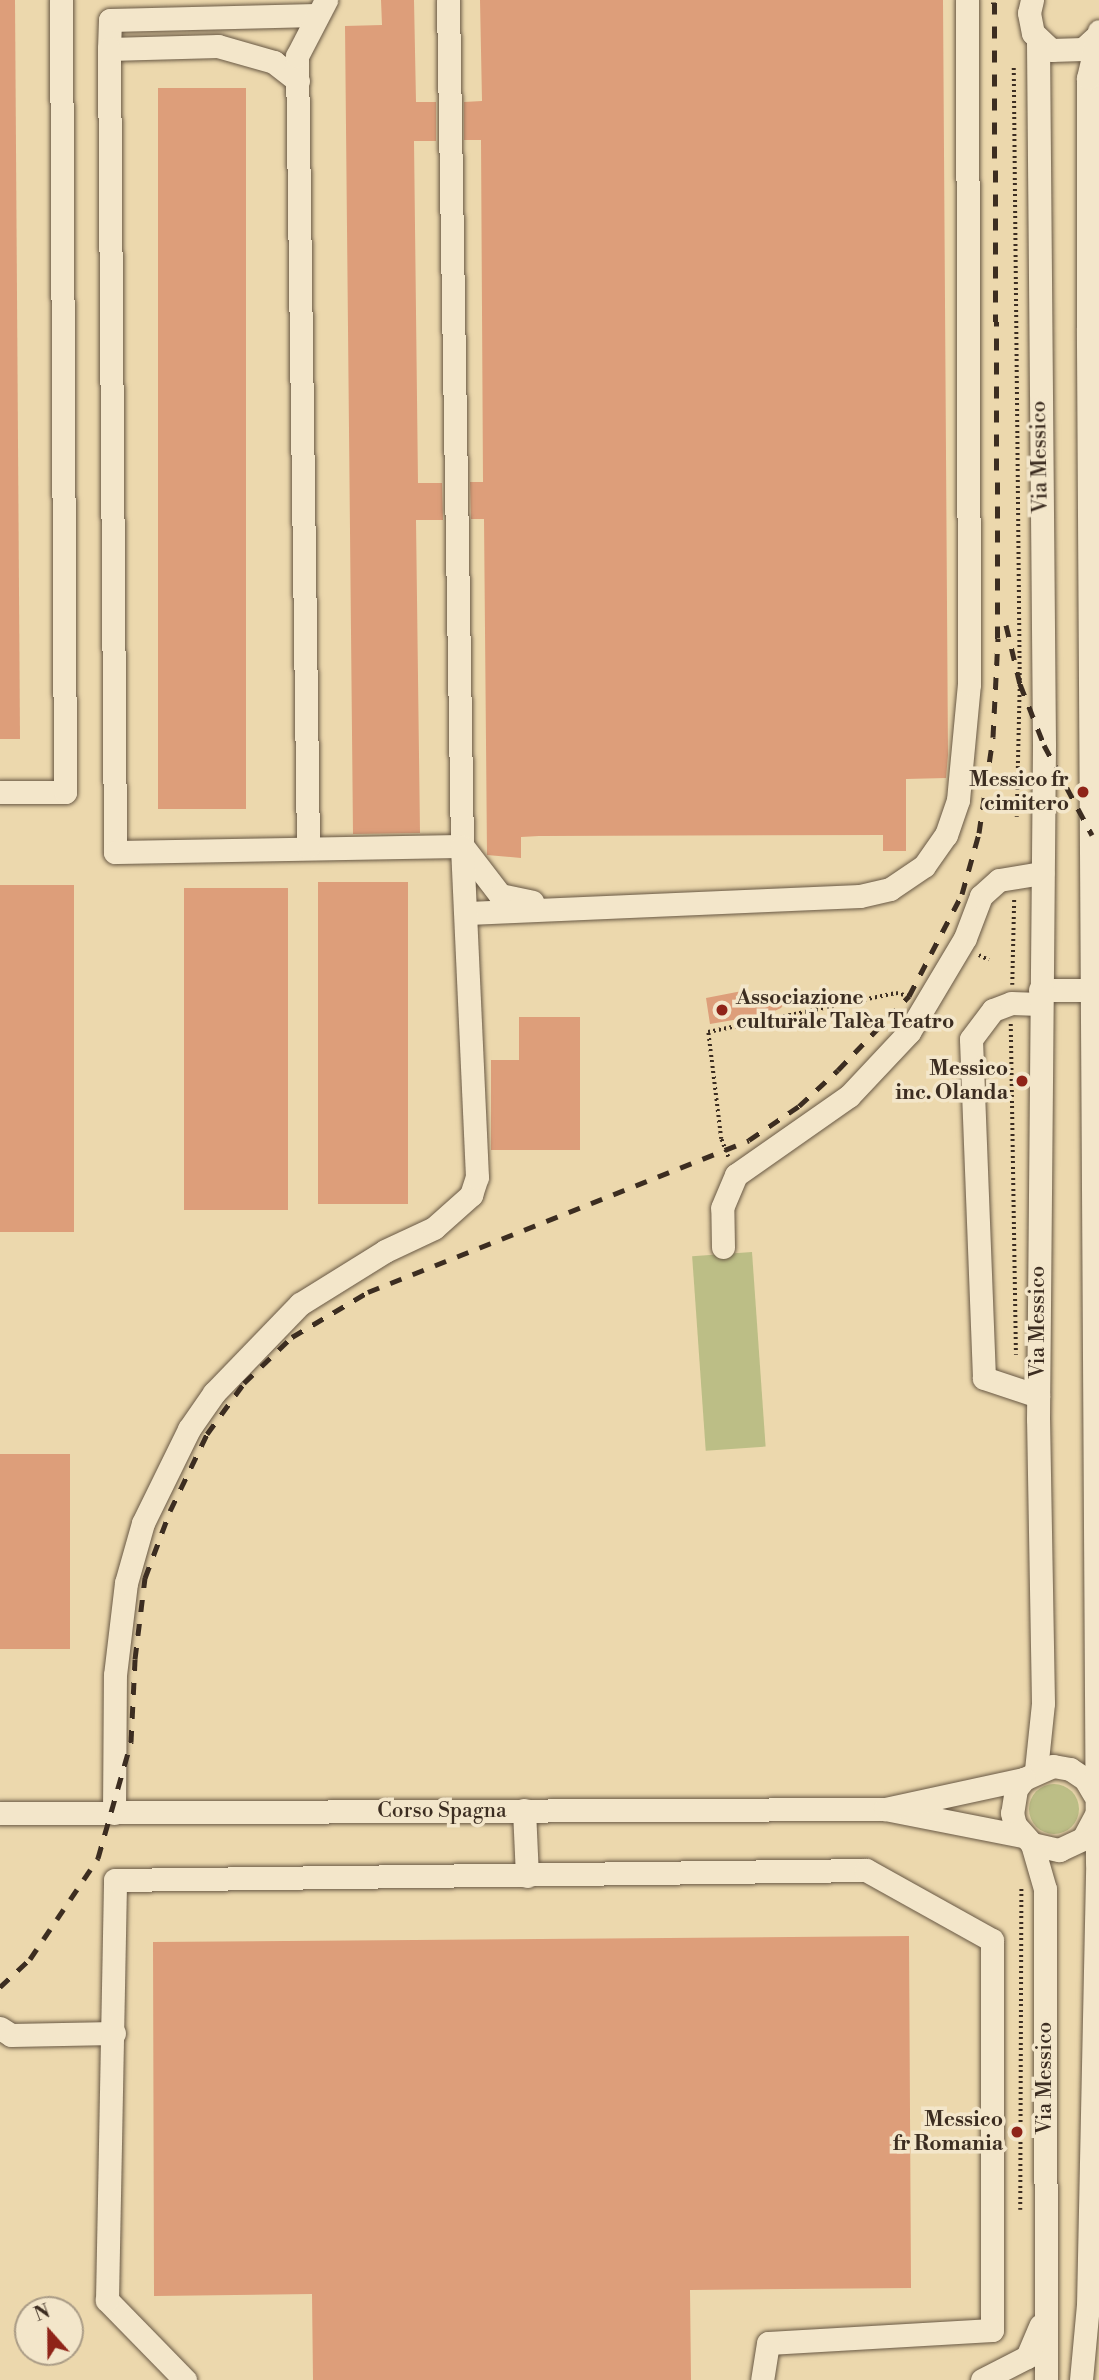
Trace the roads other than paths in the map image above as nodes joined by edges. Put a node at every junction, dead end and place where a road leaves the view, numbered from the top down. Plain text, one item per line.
1 (61, 0) edge
2 (967, 0) edge
3 (1032, 0) edge
4 (447, 1) edge
5 (321, 8) edge
6 (1097, 35) edge
7 (1038, 41) junction
8 (108, 49) junction
9 (298, 81) junction
10 (0, 792) edge
11 (462, 846) junction
12 (308, 847) junction
13 (1042, 873) junction
14 (553, 908) junction
15 (468, 913) junction
16 (1095, 990) edge
17 (1040, 997) junction
18 (723, 1247) dead end
19 (1038, 1396) junction
20 (1030, 1774) junction
21 (1095, 1804) junction
22 (885, 1809) junction
23 (524, 1810) junction
24 (0, 1813) edge
25 (114, 1813) junction
26 (1027, 1840) junction
27 (527, 1876) junction
28 (0, 2028) edge
29 (114, 2033) junction
30 (1096, 2104) edge
31 (1088, 2305) junction
32 (1045, 2313) junction
33 (185, 2380) edge
34 (762, 2380) edge
35 (982, 2380) edge
36 (1046, 2380) edge
37 (1081, 2380) edge
38 (1093, 2380) edge

1 - 10 street
2 - 14 street
3 - 7 street, Via Messico
4 - 11 street
5 - 8 street
5 - 9 street
6 - 7 street
6 - 16 street
7 - 13 street, Via Messico
8 - 9 street
8 - 12 street
9 - 12 street
11 - 12 street
11 - 14 street
11 - 15 street
13 - 17 street, Via Messico
13 - 18 street
14 - 15 street
15 - 25 street
16 - 17 street
16 - 21 street
17 - 19 street, Via Messico
17 - 19 street
19 - 20 street, Via Messico
20 - 21 street
20 - 22 street, Corso Spagna
20 - 26 street, Via Messico
21 - 26 street
21 - 30 street
22 - 23 street, Corso Spagna
22 - 26 street, Corso Spagna
23 - 25 street, Corso Spagna
23 - 27 street
24 - 25 street, Corso Spagna
26 - 32 street, Via Messico
27 - 29 street
27 - 34 street
28 - 29 street
29 - 33 street
30 - 31 street
31 - 37 street
31 - 38 street
32 - 35 street, Via Messico
32 - 36 street, Via Messico

